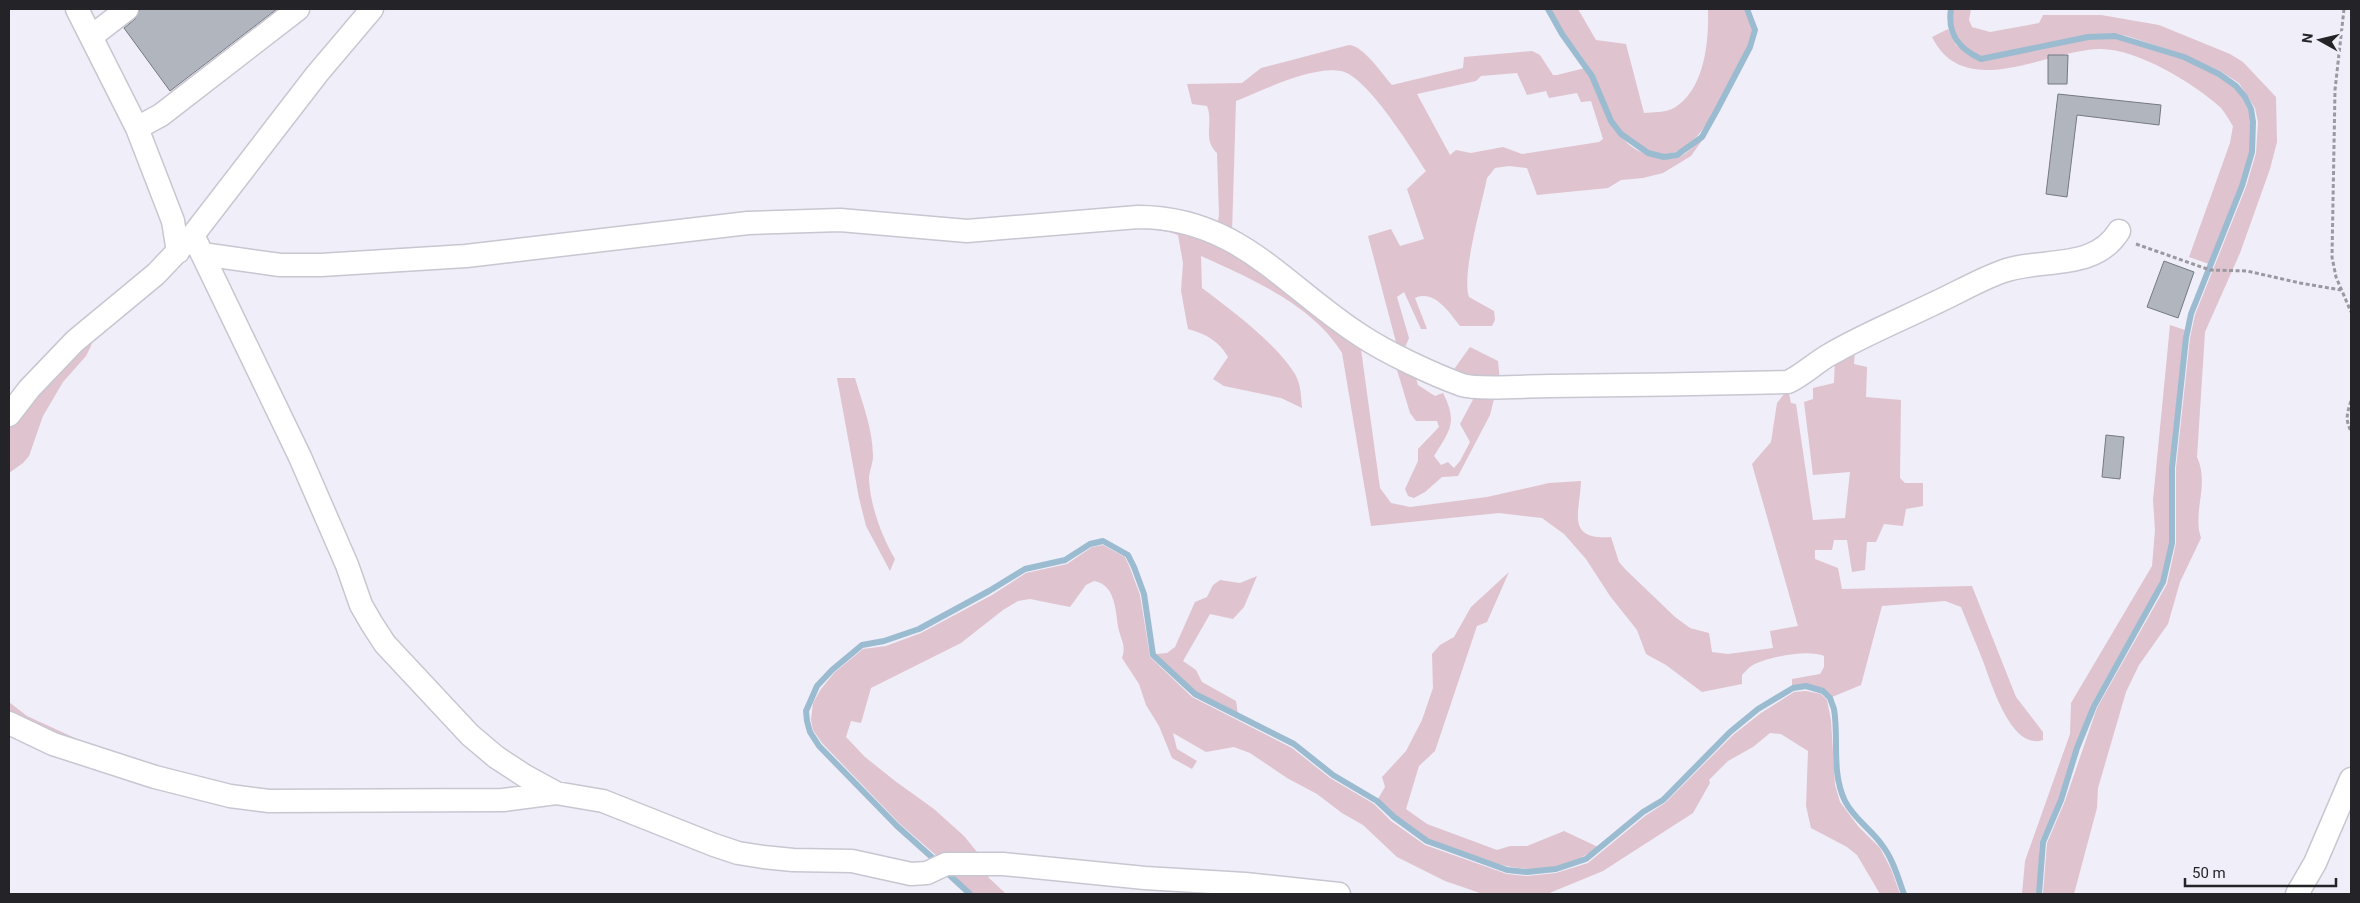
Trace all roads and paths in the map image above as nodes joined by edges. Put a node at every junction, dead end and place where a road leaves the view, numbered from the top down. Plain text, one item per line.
1 (78, 9) edge
2 (127, 9) edge
3 (298, 9) edge
4 (372, 9) edge
5 (2344, 9) edge
6 (92, 36) junction
7 (137, 128) junction
8 (2116, 237) joint
9 (198, 245) junction
10 (178, 252) junction
11 (2341, 290) junction
12 (2351, 312) edge
13 (2351, 401) edge
14 (9, 416) edge
15 (2351, 431) edge
16 (9, 723) edge
17 (2351, 779) edge
18 (556, 793) junction
19 (1339, 894) edge
20 (2297, 894) edge

1 - 6 street
2 - 6 street
3 - 7 street
4 - 9 street
5 - 11 path
6 - 7 street
7 - 10 street
8 - 9 street
8 - 11 path
9 - 10 street
9 - 18 street
10 - 14 street
11 - 12 path
13 - 15 path
16 - 18 street
17 - 20 street
18 - 19 street

